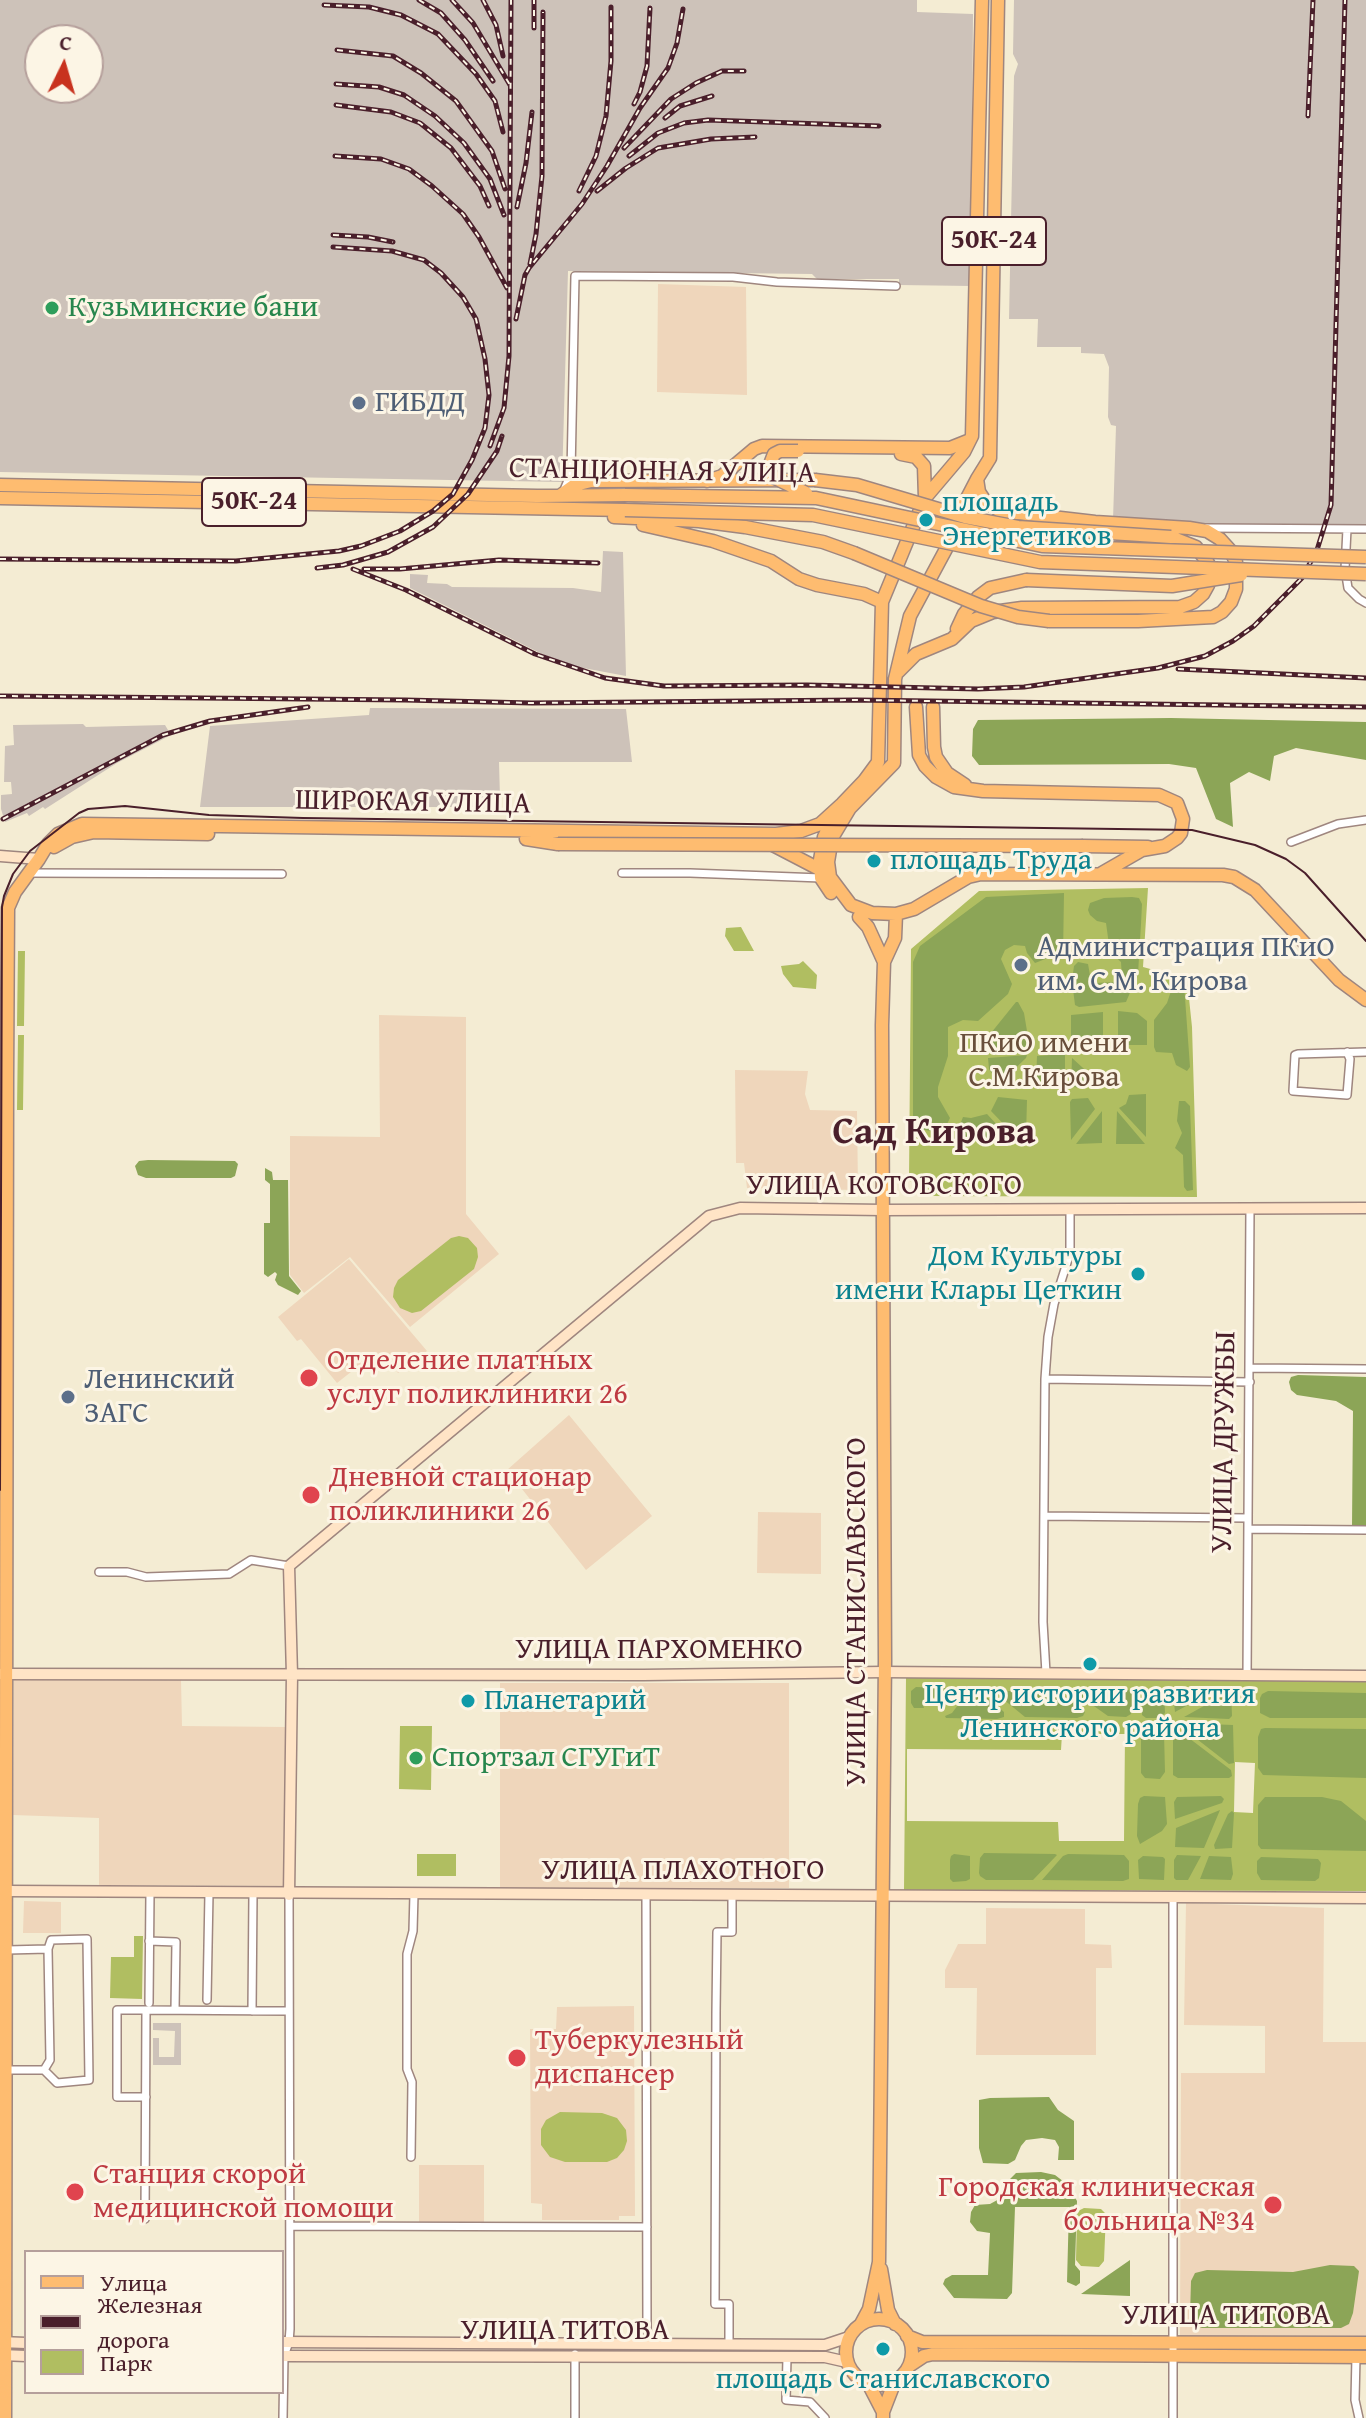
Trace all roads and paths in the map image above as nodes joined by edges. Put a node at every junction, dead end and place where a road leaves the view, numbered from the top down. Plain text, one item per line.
1 (982, 0) edge
2 (998, 0) edge
3 (896, 286) dead end
4 (971, 438) junction
5 (977, 479) junction
6 (707, 481) junction
7 (0, 485) edge
8 (561, 495) junction
9 (0, 498) edge
10 (816, 498) junction
11 (925, 498) junction
12 (508, 501) junction
13 (601, 516) junction
14 (1189, 528) junction
15 (1347, 529) junction
16 (1366, 529) edge
17 (1366, 557) edge
18 (1271, 571) junction
19 (1366, 574) edge
20 (882, 602) junction
21 (1366, 603) edge
22 (952, 639) junction
23 (896, 675) junction
24 (916, 707) dead end
25 (933, 707) dead end
26 (983, 791) junction
27 (842, 804) junction
28 (1366, 820) edge
29 (526, 839) junction
30 (1291, 842) dead end
31 (1150, 847) junction
32 (0, 856) edge
33 (39, 859) junction
34 (29, 873) junction
35 (622, 873) dead end
36 (282, 874) dead end
37 (821, 874) junction
38 (1095, 875) junction
39 (859, 917) junction
40 (896, 918) junction
41 (884, 962) junction
42 (1366, 1000) edge
43 (1347, 1052) junction
44 (1366, 1052) edge
45 (3, 1079) edge
46 (1250, 1208) junction
47 (1366, 1208) edge
48 (1070, 1209) junction
49 (883, 1210) junction
50 (1250, 1368) junction
51 (1366, 1369) edge
52 (1045, 1379) junction
53 (1250, 1382) junction
54 (1045, 1516) junction
55 (1248, 1518) junction
56 (1248, 1529) junction
57 (1366, 1530) edge
58 (289, 1566) junction
59 (99, 1572) dead end
60 (884, 1672) junction
61 (1046, 1673) junction
62 (3, 1674) edge
63 (292, 1675) junction
64 (1247, 1676) junction
65 (1366, 1676) edge
66 (3, 1774) edge
67 (3, 1891) edge
68 (150, 1893) junction
69 (209, 1893) junction
70 (253, 1894) junction
71 (414, 1894) junction
72 (646, 1894) junction
73 (289, 1895) junction
74 (732, 1895) junction
75 (882, 1895) junction
76 (1173, 1897) junction
77 (1366, 1898) edge
78 (149, 1941) junction
79 (48, 1949) junction
80 (7, 1950) junction
81 (3, 1967) edge
82 (207, 2000) dead end
83 (148, 2006) junction
84 (175, 2010) junction
85 (252, 2011) junction
86 (289, 2011) junction
87 (3, 2040) edge
88 (7, 2070) junction
89 (44, 2070) junction
90 (146, 2097) junction
91 (3, 2105) edge
92 (411, 2157) dead end
93 (3, 2175) edge
94 (145, 2219) dead end
95 (290, 2226) junction
96 (647, 2227) junction
97 (3, 2246) edge
98 (879, 2262) junction
99 (861, 2324) junction
100 (895, 2324) junction
101 (907, 2336) junction
102 (849, 2337) junction
103 (1171, 2341) junction
104 (286, 2342) edge
105 (649, 2343) junction
106 (1366, 2343) edge
107 (24, 2344) edge
108 (575, 2344) junction
109 (729, 2344) junction
110 (942, 2348) junction
111 (3, 2349) edge
112 (24, 2355) edge
113 (284, 2356) edge
114 (575, 2356) junction
115 (1172, 2356) junction
116 (787, 2357) junction
117 (1361, 2357) edge
118 (847, 2362) junction
119 (909, 2366) junction
120 (895, 2381) junction
121 (868, 2383) junction
122 (283, 2394) edge
123 (883, 2415) edge
124 (5, 2418) edge
125 (283, 2418) edge
126 (575, 2418) edge
127 (825, 2418) edge
128 (1173, 2418) edge
129 (1359, 2418) edge

1 - 4 main road, 50К-24
2 - 5 main road, 50К-24
3 - 8 street
4 - 6 main road
4 - 11 main road
5 - 14 main road
5 - 23 main road, 50К-24
6 - 8 main road, 50К-24
6 - 22 main road, bridge
7 - 12 main road, СТАНЦИОННАЯ УЛИЦА / 50К-24
8 - 10 main road, СТАНЦИОННАЯ УЛИЦА, bridge
8 - 12 main road, СТАНЦИОННАЯ УЛИЦА / 50К-24
9 - 12 main road, СТАНЦИОННАЯ УЛИЦА / 50К-24
10 - 11 main road, bridge
10 - 17 main road, СТАНЦИОННАЯ УЛИЦА, bridge
11 - 20 main road
12 - 13 main road, 50К-24
12 - 18 main road, СТАНЦИОННАЯ УЛИЦА, bridge
13 - 14 main road, bridge
13 - 20 main road, 50К-24
14 - 15 street
15 - 16 street
15 - 21 street
18 - 19 main road, СТАНЦИОННАЯ УЛИЦА, bridge
18 - 22 main road, bridge
20 - 27 main road
22 - 23 main road
23 - 40 main road
24 - 26 main road
25 - 26 main road
26 - 31 main road
27 - 33 main road, ШИРОКАЯ УЛИЦА
27 - 37 main road
28 - 30 street
29 - 31 main road, bridge
29 - 33 main road, ШИРОКАЯ УЛИЦА
29 - 37 main road, ШИРОКАЯ УЛИЦА
31 - 38 main road
32 - 33 street
33 - 34 main road
34 - 36 street
34 - 45 main road
35 - 37 street
37 - 39 main road
38 - 40 main road
38 - 42 main road
39 - 40 main road
39 - 41 main road
40 - 41 main road
41 - 49 main road, УЛИЦА СТАНИСЛАВСКОГО
43 - 43 street
43 - 44 street
45 - 62 main road
46 - 47 street, УЛИЦА КОТОВСКОГО
46 - 48 street, УЛИЦА КОТОВСКОГО
46 - 50 street, УЛИЦА ДРУЖБЫ
48 - 49 street, УЛИЦА КОТОВСКОГО
48 - 52 street
49 - 58 street, УЛИЦА КОТОВСКОГО
49 - 60 main road, УЛИЦА СТАНИСЛАВСКОГО
50 - 51 street
50 - 53 street, УЛИЦА ДРУЖБЫ
52 - 53 street
52 - 54 street
53 - 55 street, УЛИЦА ДРУЖБЫ
54 - 55 street
54 - 61 street
55 - 56 street, УЛИЦА ДРУЖБЫ
56 - 57 street
56 - 64 street, УЛИЦА ДРУЖБЫ
58 - 59 street
58 - 63 street
60 - 61 street, УЛИЦА ПАРХОМЕНКО
60 - 63 street, УЛИЦА ПАРХОМЕНКО
60 - 75 main road, УЛИЦА СТАНИСЛАВСКОГО
61 - 64 street, УЛИЦА ПАРХОМЕНКО
62 - 63 street, УЛИЦА ПАРХОМЕНКО
62 - 66 main road
63 - 73 street
64 - 65 street, УЛИЦА ПАРХОМЕНКО
66 - 67 main road
67 - 68 street, УЛИЦА ПЛАХОТНОГО
67 - 80 main road
68 - 69 street, УЛИЦА ПЛАХОТНОГО
68 - 78 street
69 - 70 street, УЛИЦА ПЛАХОТНОГО
69 - 82 street
70 - 73 street, УЛИЦА ПЛАХОТНОГО
70 - 85 street
71 - 72 street, УЛИЦА ПЛАХОТНОГО
71 - 73 street, УЛИЦА ПЛАХОТНОГО
71 - 92 street
72 - 74 street, УЛИЦА ПЛАХОТНОГО
72 - 96 street
73 - 86 street
74 - 75 street, УЛИЦА ПЛАХОТНОГО
74 - 109 street
75 - 76 street, УЛИЦА ПЛАХОТНОГО
75 - 98 main road, УЛИЦА СТАНИСЛАВСКОГО
76 - 77 street, УЛИЦА ПЛАХОТНОГО
76 - 103 street
78 - 83 street
78 - 84 street
79 - 80 street
79 - 89 street
79 - 89 street
80 - 81 main road
81 - 87 main road
83 - 84 street
83 - 90 street
83 - 90 street
84 - 85 street
85 - 86 street
86 - 95 street
87 - 88 main road
88 - 89 street
88 - 91 main road
90 - 94 street
91 - 93 main road
93 - 97 main road
95 - 96 street
95 - 104 street
96 - 105 street
97 - 111 main road
98 - 99 main road
98 - 100 main road
99 - 100 main road
99 - 102 main road
100 - 101 main road
101 - 110 main road
101 - 119 main road
102 - 109 street, УЛИЦА ТИТОВА
102 - 118 main road
103 - 106 main road, УЛИЦА ТИТОВА
103 - 110 main road, УЛИЦА ТИТОВА
103 - 115 street
104 - 108 street, УЛИЦА ТИТОВА
105 - 108 street, УЛИЦА ТИТОВА
105 - 109 street, УЛИЦА ТИТОВА
107 - 111 street
108 - 114 street
110 - 115 main road, УЛИЦА ТИТОВА
110 - 119 main road
111 - 112 street
111 - 124 main road
113 - 114 street, УЛИЦА ТИТОВА
114 - 116 street, УЛИЦА ТИТОВА
114 - 126 street
115 - 117 main road, УЛИЦА ТИТОВА
115 - 128 street
116 - 118 street, УЛИЦА ТИТОВА
116 - 127 street
117 - 129 street
118 - 121 main road
119 - 120 main road
120 - 121 main road
120 - 123 main road
121 - 123 main road
122 - 125 street

